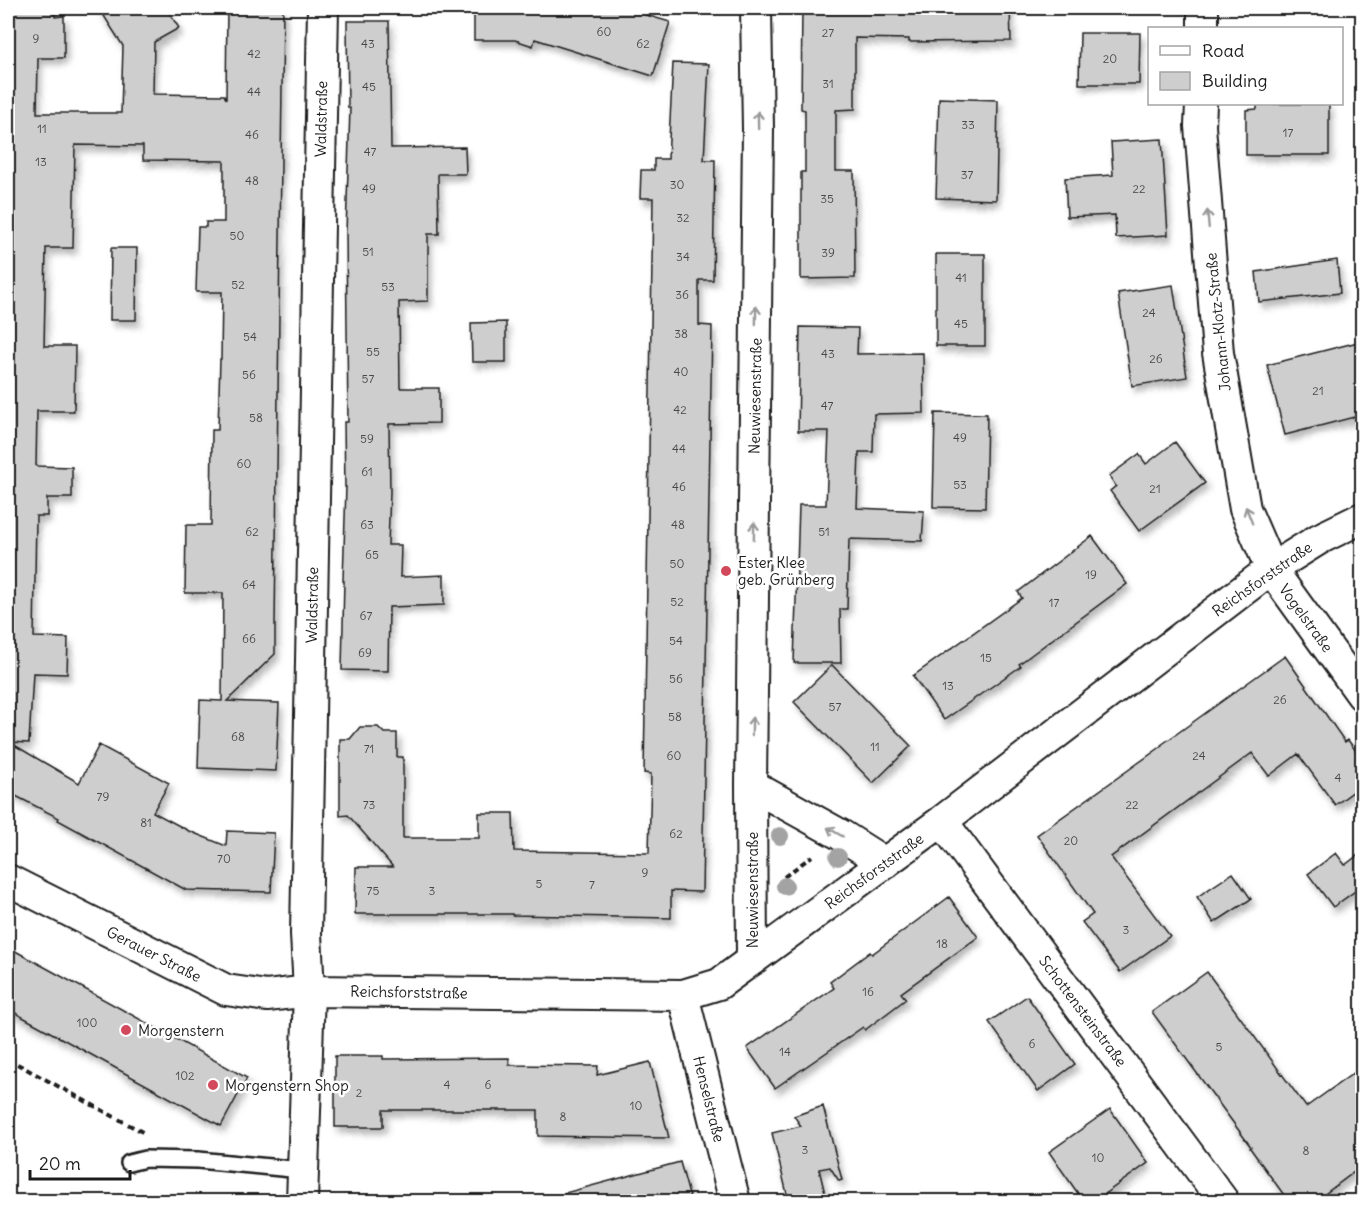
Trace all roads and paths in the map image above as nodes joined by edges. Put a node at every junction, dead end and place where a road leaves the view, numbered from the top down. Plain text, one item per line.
1 (323, 8) edge
2 (755, 8) edge
3 (1203, 8) edge
4 (1203, 27) edge
5 (1201, 105) edge
6 (1362, 518) edge
7 (1271, 569) junction
8 (1362, 695) edge
9 (751, 785) junction
10 (942, 821) junction
11 (841, 836) junction
12 (885, 863) junction
13 (8, 880) edge
14 (752, 900) junction
15 (752, 960) junction
16 (309, 991) junction
17 (683, 996) junction
18 (8, 1059) edge
19 (146, 1134) dead end
20 (129, 1163) dead end
21 (302, 1170) junction
22 (302, 1202) edge
23 (735, 1202) edge
24 (1224, 1202) edge

1 - 16 street, Waldstraße
9 -> 2 street, Neuwiesenstraße
3 - 4 street
7 -> 5 street, Johann-Klotz-Straße
6 - 7 street, Reichsforststraße
7 - 8 street, Vogelstraße
7 - 10 street, Reichsforststraße
11 -> 9 street
9 - 14 street, Neuwiesenstraße
10 - 12 street, Reichsforststraße
10 - 24 street, Schottensteinstraße
11 - 12 street
11 - 14 path
12 - 15 street, Reichsforststraße
13 - 16 street, Gerauer Straße
14 - 15 street, Neuwiesenstraße
15 - 17 street, Reichsforststraße
16 - 17 street, Reichsforststraße
16 - 21 street, Waldstraße
17 - 23 street, Henselstraße
18 - 19 path
20 - 21 lane
21 - 22 street, Waldstraße

